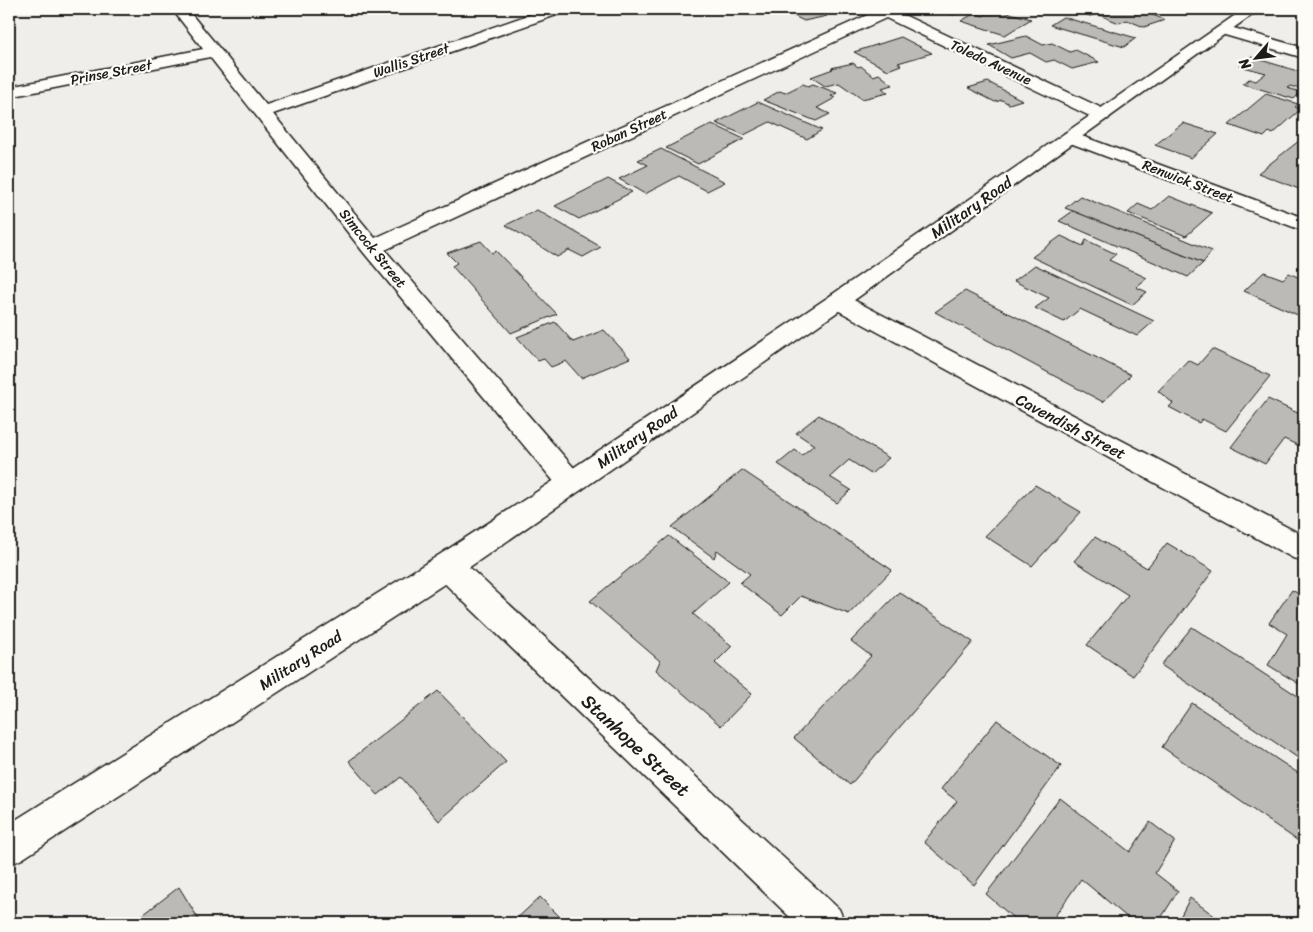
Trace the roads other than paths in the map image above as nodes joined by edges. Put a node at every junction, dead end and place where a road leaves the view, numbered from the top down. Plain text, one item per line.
1 (179, 9) edge
2 (560, 9) edge
3 (1253, 9) edge
4 (883, 10) edge
5 (1223, 30) junction
6 (213, 52) junction
7 (1304, 53) edge
8 (9, 92) edge
9 (263, 112) junction
10 (1102, 115) junction
11 (1071, 137) junction
12 (1304, 225) edge
13 (372, 248) junction
14 (838, 301) junction
15 (571, 483) junction
16 (1304, 550) edge
17 (447, 566) junction
18 (9, 846) edge
19 (826, 923) edge

1 - 6 street, Simcock Street
2 - 9 street, Wallis Street
3 - 5 street, Military Road
4 - 10 street, Toledo Avenue
4 - 13 street, Roban Street
5 - 7 street
5 - 10 street, Military Road
6 - 8 street, Prinse Street
6 - 9 street, Simcock Street
9 - 13 street, Simcock Street
10 - 11 street, Military Road
11 - 12 street, Renwick Street
11 - 14 street, Military Road
13 - 15 street, Simcock Street
14 - 15 street, Military Road
14 - 16 street, Cavendish Street
15 - 17 street, Military Road
17 - 18 street, Military Road
17 - 19 street, Stanhope Street

